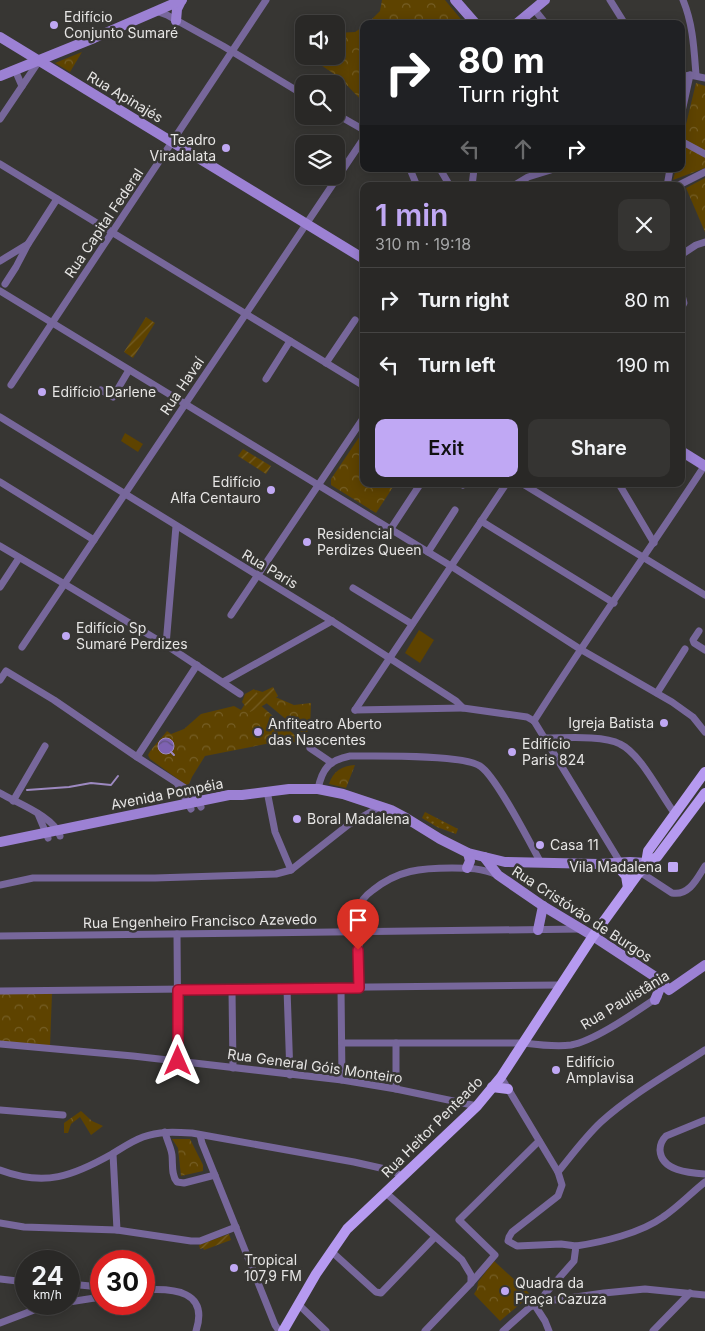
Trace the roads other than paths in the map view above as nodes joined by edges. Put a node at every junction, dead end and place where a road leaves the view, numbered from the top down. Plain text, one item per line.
1 (182, 0) edge
2 (266, 0) edge
3 (454, 0) edge
4 (545, 0) edge
5 (610, 0) edge
6 (683, 0) edge
7 (534, 9) junction
8 (156, 12) junction
9 (472, 20) edge
10 (521, 20) edge
11 (543, 20) edge
12 (622, 20) edge
13 (176, 22) junction
14 (0, 37) edge
15 (232, 52) junction
16 (39, 61) junction
17 (15, 70) junction
18 (693, 75) junction
19 (0, 76) edge
20 (685, 76) edge
21 (705, 78) edge
22 (22, 86) junction
23 (295, 90) edge
24 (685, 102) edge
25 (0, 119) edge
26 (345, 119) edge
27 (360, 128) edge
28 (172, 143) junction
29 (685, 143) edge
30 (360, 144) edge
31 (705, 154) edge
32 (0, 164) edge
33 (544, 172) edge
34 (705, 172) edge
35 (520, 182) edge
36 (685, 182) edge
37 (57, 199) junction
38 (305, 223) junction
39 (112, 233) junction
40 (705, 242) edge
41 (28, 244) junction
42 (685, 252) edge
43 (360, 257) edge
44 (0, 261) edge
45 (5, 284) dead end
46 (0, 291) edge
47 (245, 314) junction
48 (355, 320) dead end
49 (52, 324) junction
50 (290, 341) junction
51 (326, 363) junction
52 (128, 370) junction
53 (266, 379) dead end
54 (360, 384) edge
55 (11, 385) dead end
56 (101, 390) dead end
57 (184, 404) junction
58 (0, 417) edge
59 (360, 423) edge
60 (685, 454) edge
61 (705, 466) edge
62 (0, 482) edge
63 (318, 485) junction
64 (418, 487) edge
65 (504, 487) edge
66 (528, 487) edge
67 (621, 487) edge
68 (124, 495) junction
69 (455, 510) dead end
70 (481, 521) junction
71 (176, 526) junction
72 (390, 530) junction
73 (94, 540) junction
74 (654, 543) junction
75 (0, 546) edge
76 (428, 552) junction
77 (644, 557) junction
78 (19, 558) junction
79 (450, 566) junction
80 (257, 576) junction
81 (65, 584) junction
82 (0, 587) edge
83 (353, 588) dead end
84 (705, 595) edge
85 (614, 603) junction
86 (231, 615) dead end
87 (332, 621) junction
88 (412, 624) junction
89 (699, 631) dead end
90 (166, 645) junction
91 (22, 648) dead end
92 (580, 649) junction
93 (685, 649) dead end
94 (705, 650) edge
95 (389, 658) junction
96 (197, 665) junction
97 (0, 680) edge
98 (223, 682) junction
99 (657, 693) junction
100 (240, 694) dead end
101 (463, 708) junction
102 (534, 721) junction
103 (705, 732) edge
104 (546, 738) junction
105 (45, 746) dead end
106 (310, 748) dead end
107 (137, 757) junction
108 (332, 763) junction
109 (705, 772) edge
110 (318, 789) junction
111 (267, 791) junction
112 (705, 792) edge
113 (0, 793) edge
114 (13, 801) junction
115 (195, 805) junction
116 (381, 806) junction
117 (38, 814) junction
118 (675, 814) junction
119 (60, 832) junction
120 (47, 835) junction
121 (0, 842) edge
122 (0, 848) edge
123 (468, 853) junction
124 (484, 857) junction
125 (510, 863) junction
126 (541, 863) junction
127 (619, 865) junction
128 (705, 866) edge
129 (643, 867) junction
130 (467, 868) junction
131 (291, 870) junction
132 (501, 878) junction
133 (0, 885) edge
134 (628, 888) junction
135 (544, 906) junction
136 (581, 929) junction
137 (538, 930) junction
138 (358, 932) junction
139 (177, 934) junction
140 (0, 936) edge
141 (592, 936) junction
142 (705, 966) edge
143 (657, 978) junction
144 (680, 982) junction
145 (559, 985) junction
146 (341, 988) junction
147 (359, 988) junction
148 (287, 989) junction
149 (178, 990) junction
150 (232, 990) junction
151 (669, 990) junction
152 (0, 991) edge
153 (655, 1000) junction
154 (342, 1043) junction
155 (396, 1043) junction
156 (524, 1043) junction
157 (0, 1044) edge
158 (705, 1050) edge
159 (178, 1061) junction
160 (233, 1068) junction
161 (290, 1075) junction
162 (501, 1077) junction
163 (342, 1080) junction
164 (492, 1087) junction
165 (396, 1088) junction
166 (508, 1089) junction
167 (477, 1106) junction
168 (0, 1110) edge
169 (62, 1115) dead end
170 (705, 1120) edge
171 (165, 1132) junction
172 (200, 1135) junction
173 (539, 1141) junction
174 (112, 1154) junction
175 (0, 1170) edge
176 (558, 1172) junction
177 (705, 1174) edge
178 (215, 1176) junction
179 (402, 1177) junction
180 (705, 1182) edge
181 (386, 1193) junction
182 (0, 1223) edge
183 (236, 1227) junction
184 (117, 1230) junction
185 (434, 1238) junction
186 (576, 1246) junction
187 (331, 1251) junction
188 (0, 1279) edge
189 (15, 1281) edge
190 (471, 1283) junction
191 (155, 1290) edge
192 (690, 1293) junction
193 (705, 1295) edge
194 (537, 1303) junction
195 (298, 1304) junction
196 (20, 1315) edge
197 (0, 1323) edge
198 (196, 1331) edge
199 (281, 1331) edge
200 (326, 1331) edge
201 (425, 1331) edge
202 (502, 1331) edge
203 (549, 1331) edge
204 (653, 1331) edge

1 - 8 main road
1 - 13 main road
2 - 15 street, Rua Capital Federal
3 - 9 main road
4 - 7 main road
5 - 12 street
6 - 18 street
7 - 10 main road
7 - 11 street
8 - 13 street
8 - 16 main road
13 - 15 street
14 - 16 main road, Rua Apinajés
15 - 23 street
15 - 28 street, Rua Capital Federal
16 - 17 main road
16 - 22 street
16 - 28 main road, Rua Apinajés
17 - 19 main road
17 - 22 street
18 - 20 street
18 - 21 street
18 - 24 street
22 - 25 street
26 - 27 street
28 - 38 main road, Rua Apinajés
28 - 39 street, Rua Capital Federal
29 - 31 street
30 - 38 street, Rua Havaí
32 - 37 street
33 - 35 street
34 - 36 street
37 - 39 street
37 - 41 street
38 - 43 main road, Rua Apinajés
38 - 47 street, Rua Havaí
39 - 47 street
39 - 49 street, Rua Capital Federal
40 - 42 street
41 - 44 street
41 - 45 street
46 - 49 street
47 - 50 street
47 - 57 street, Rua Havaí
48 - 51 street
49 - 52 street
49 - 55 street, Rua Capital Federal
50 - 51 street
50 - 53 street
51 - 54 street
52 - 56 street
52 - 57 street
57 - 63 street
57 - 68 street, Rua Havaí
58 - 68 street, Rua Paris
59 - 63 street
60 - 61 main road
61 - 74 street
62 - 73 street
63 - 72 street
63 - 80 street
64 - 72 street
65 - 70 street
66 - 77 street
67 - 74 street
68 - 71 street, Rua Paris
68 - 73 street, Rua Havaí
69 - 76 street
70 - 79 street
70 - 85 street
71 - 80 street, Rua Paris
71 - 90 street
72 - 76 street
73 - 81 street, Rua Havaí
74 - 77 street
75 - 78 street
76 - 79 street
77 - 84 street
77 - 85 street
78 - 81 street
78 - 82 street
79 - 88 street
79 - 92 street
80 - 86 street
80 - 87 street, Rua Paris
81 - 90 street
81 - 91 street, Rua Havaí
83 - 88 street
85 - 92 street
87 - 95 street, Rua Paris
87 - 98 street
88 - 95 street
89 - 94 street
90 - 96 street
92 - 99 street
92 - 102 street
93 - 99 street
95 - 101 street, Rua Paris
95 - 101 street
96 - 98 street
96 - 107 street
97 - 107 street
98 - 100 street
99 - 103 street
101 - 102 street, Rua Paris
102 - 104 street
104 - 118 street
104 - 127 street
105 - 114 street
106 - 108 street
107 - 115 street
108 - 110 street
108 - 126 street
109 - 118 main road, Rua Heitor Penteado
110 - 111 main road, Avenida Pompéia
110 - 116 main road, Avenida Pompéia
111 - 115 main road, Avenida Pompéia
111 - 131 street
112 - 129 main road, Rua Heitor Penteado
113 - 114 street
114 - 117 street
115 - 119 main road, Avenida Pompéia
116 - 123 main road, Avenida Pompéia
116 - 131 street
117 - 119 street
117 - 120 street
118 - 129 main road, Rua Heitor Penteado
119 - 120 main road, Avenida Pompéia
120 - 121 main road, Avenida Pompéia
120 - 122 main road, Avenida Pompéia
123 - 124 main road, Avenida Pompéia
123 - 130 main road
124 - 125 main road, Avenida Pompéia
124 - 132 main road, Rua Cristóvão de Burgos
125 - 126 main road, Avenida Pompéia
125 - 132 main road
126 - 127 main road, Avenida Pompéia
127 - 129 main road, Avenida Pompéia
127 - 134 main road
128 - 129 street
129 - 134 main road, Rua Heitor Penteado
130 - 132 street
130 - 138 street
131 - 133 street
132 - 135 main road, Rua Cristóvão de Burgos
134 - 141 main road, Rua Heitor Penteado
135 - 136 main road, Rua Cristóvão de Burgos
135 - 137 main road
136 - 137 street, Rua Engenheiro Francisco Azevedo
136 - 141 main road, Rua Cristóvão de Burgos
137 - 138 street, Rua Engenheiro Francisco Azevedo
138 - 139 street, Rua Engenheiro Francisco Azevedo
138 - 147 street
139 - 140 street, Rua Engenheiro Francisco Azevedo
139 - 149 street
141 - 143 main road, Rua Cristóvão de Burgos
141 - 145 main road, Rua Heitor Penteado
142 - 144 main road, Rua Paulistânia
143 - 144 main road
143 - 151 main road, Rua Cristóvão de Burgos
143 - 153 main road
144 - 151 main road, Rua Paulistânia
145 - 147 street
145 - 156 main road, Rua Heitor Penteado
146 - 147 street
146 - 148 street
146 - 154 street
148 - 150 street
148 - 161 street
149 - 150 street
149 - 152 street
149 - 159 street
150 - 160 street
151 - 153 street, Rua Paulistânia
153 - 156 street, Rua Paulistânia
154 - 155 street, Rua Paulistânia
154 - 163 street
155 - 156 street, Rua Paulistânia
155 - 165 street
156 - 162 main road, Rua Heitor Penteado
157 - 159 street, Rua General Góis Monteiro
158 - 176 street
159 - 160 street, Rua General Góis Monteiro
160 - 161 street, Rua General Góis Monteiro
161 - 163 street, Rua General Góis Monteiro
162 - 164 main road, Rua Heitor Penteado
162 - 166 street
163 - 165 street, Rua General Góis Monteiro
164 - 166 main road
164 - 167 main road, Rua Heitor Penteado
165 - 167 street, Rua General Góis Monteiro
166 - 173 street
167 - 179 main road, Rua Heitor Penteado
168 - 169 street
170 - 177 street
171 - 172 street
171 - 174 street
171 - 178 street
172 - 178 street
172 - 179 street
173 - 176 street
173 - 190 street
174 - 175 street
174 - 184 street
176 - 186 street
178 - 183 street
179 - 181 main road, Rua Heitor Penteado
180 - 186 street
181 - 185 street
181 - 187 main road, Rua Heitor Penteado
182 - 184 street
183 - 184 street
183 - 199 street
185 - 187 street
185 - 190 street
186 - 194 street
187 - 195 main road, Rua Heitor Penteado
188 - 189 street
190 - 201 street
191 - 198 street
192 - 193 street
192 - 194 street
192 - 204 street
194 - 202 street
194 - 203 street
195 - 199 main road, Rua Heitor Penteado
195 - 200 street
196 - 197 street

